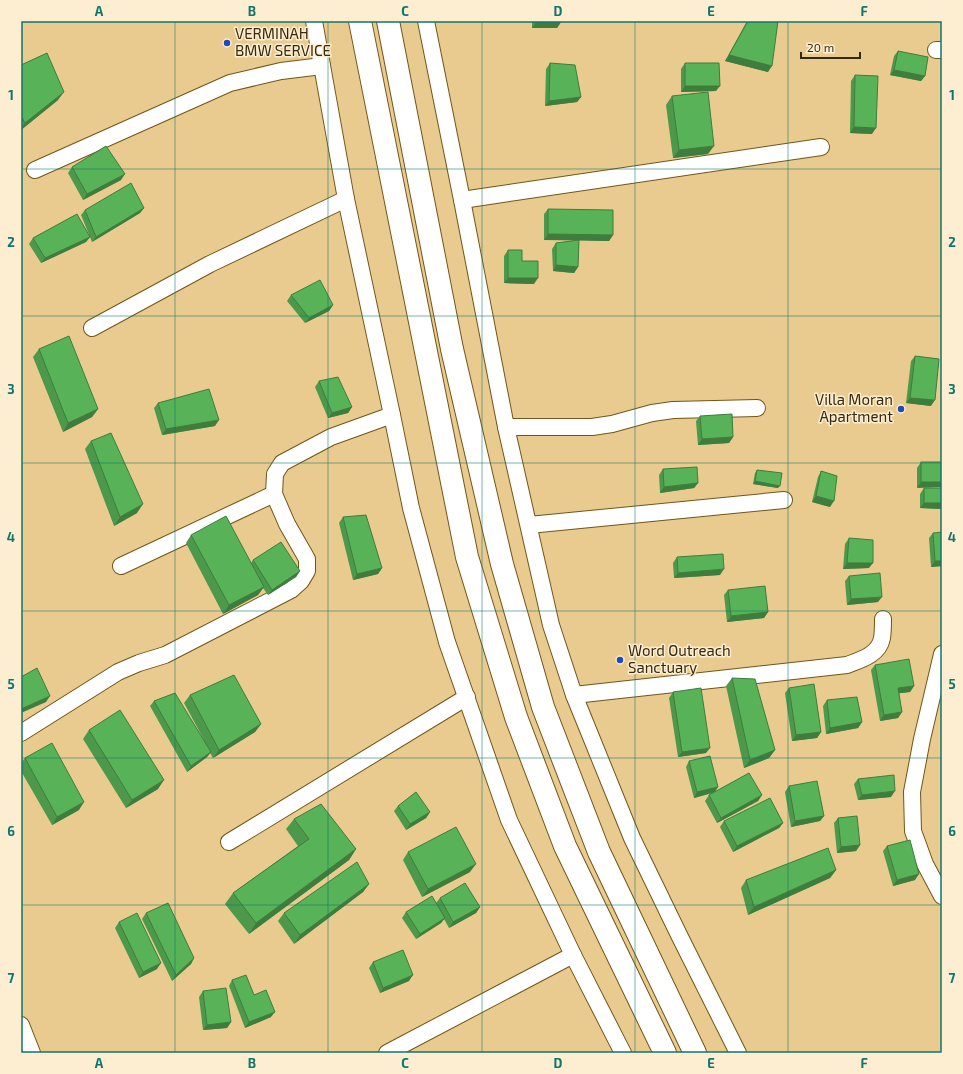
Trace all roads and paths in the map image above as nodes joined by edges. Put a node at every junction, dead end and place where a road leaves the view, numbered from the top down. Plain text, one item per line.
1 (314, 21) edge
2 (360, 21) edge
3 (388, 21) edge
4 (416, 21) edge
5 (427, 26) edge
6 (322, 66) junction
7 (821, 148) dead end
8 (34, 170) dead end
9 (346, 199) junction
10 (462, 200) junction
11 (92, 328) dead end
12 (757, 408) dead end
13 (392, 415) junction
14 (506, 427) junction
15 (274, 494) junction
16 (784, 500) dead end
17 (528, 525) junction
18 (121, 566) dead end
19 (883, 619) dead end
20 (942, 654) edge
21 (574, 695) junction
22 (467, 697) junction
23 (21, 733) edge
24 (230, 842) dead end
25 (925, 864) junction
26 (942, 868) edge
27 (942, 896) edge
28 (573, 955) junction
29 (21, 1025) edge
30 (32, 1053) edge
31 (387, 1053) edge
32 (623, 1053) edge
33 (665, 1053) edge
34 (695, 1053) edge
35 (738, 1053) edge

1 - 6 street
2 - 33 highway
3 - 34 highway
4 - 5 street
5 - 10 street
6 - 8 street
6 - 9 street
7 - 10 street
9 - 11 street
9 - 13 street
10 - 14 street
12 - 14 street
13 - 15 street
13 - 22 street
14 - 17 street
15 - 18 street
15 - 23 street
16 - 17 street
17 - 21 street
19 - 21 street
20 - 25 street
21 - 35 street
22 - 24 street
22 - 28 street
25 - 26 street
25 - 27 street
28 - 31 street
28 - 32 street
29 - 30 street

